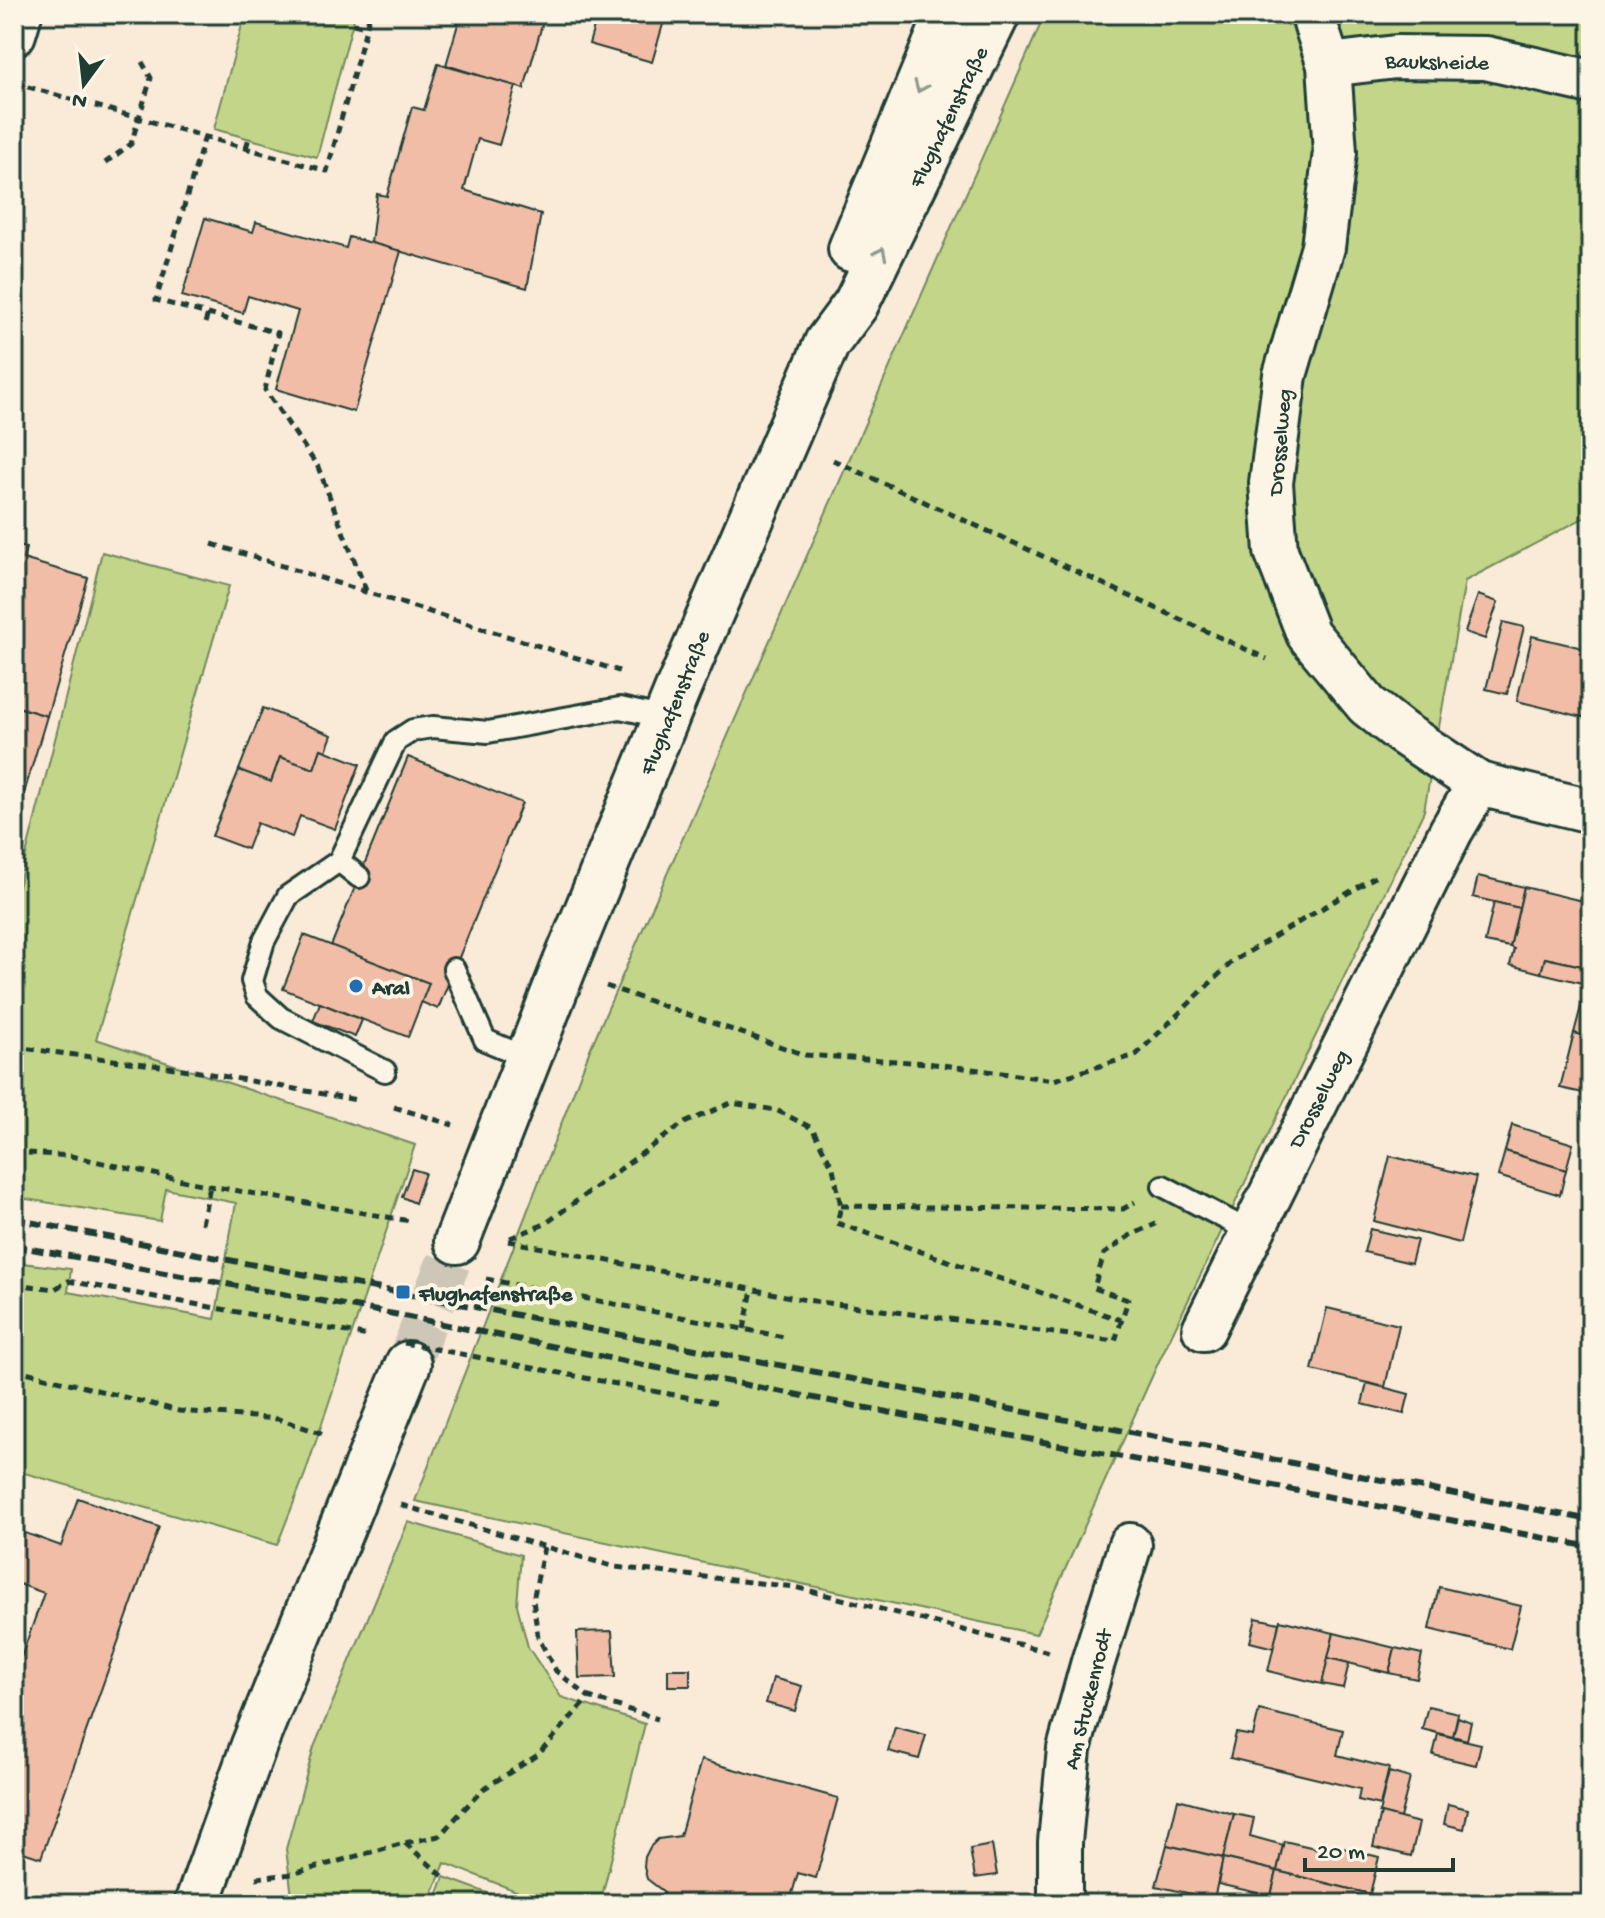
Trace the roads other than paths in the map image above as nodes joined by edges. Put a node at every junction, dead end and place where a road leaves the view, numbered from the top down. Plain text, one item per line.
1 (20, 14) edge
2 (948, 14) edge
3 (997, 14) edge
4 (1311, 17) edge
5 (14, 34) edge
6 (1329, 65) junction
7 (1591, 82) edge
8 (827, 343) junction
9 (666, 718) junction
10 (1479, 784) junction
11 (1591, 811) edge
12 (339, 861) junction
13 (359, 877) dead end
14 (454, 969) dead end
15 (528, 1058) junction
16 (385, 1071) dead end
17 (1163, 1186) dead end
18 (1251, 1232) junction
19 (465, 1259) tunnel mouth
20 (1204, 1329) dead end
21 (406, 1354) tunnel mouth
22 (1130, 1545) dead end
23 (197, 1904) edge
24 (1060, 1904) edge

1 - 5 street
2 -> 8 main road, Flughafenstraße
8 -> 3 main road, Flughafenstraße
4 - 6 street, Drosselweg
6 - 7 street, Bauksheide
6 - 10 street, Drosselweg
8 - 9 main road, Flughafenstraße
9 - 12 lane
9 - 15 main road, Flughafenstraße
10 - 11 street, Drosselweg
10 - 18 street, Drosselweg
12 - 13 lane
12 - 16 lane
14 - 15 lane
15 - 19 main road, Flughafenstraße
17 - 18 lane
18 - 20 street, Drosselweg
21 - 23 main road
22 - 24 street, Am Stuckenrodt

